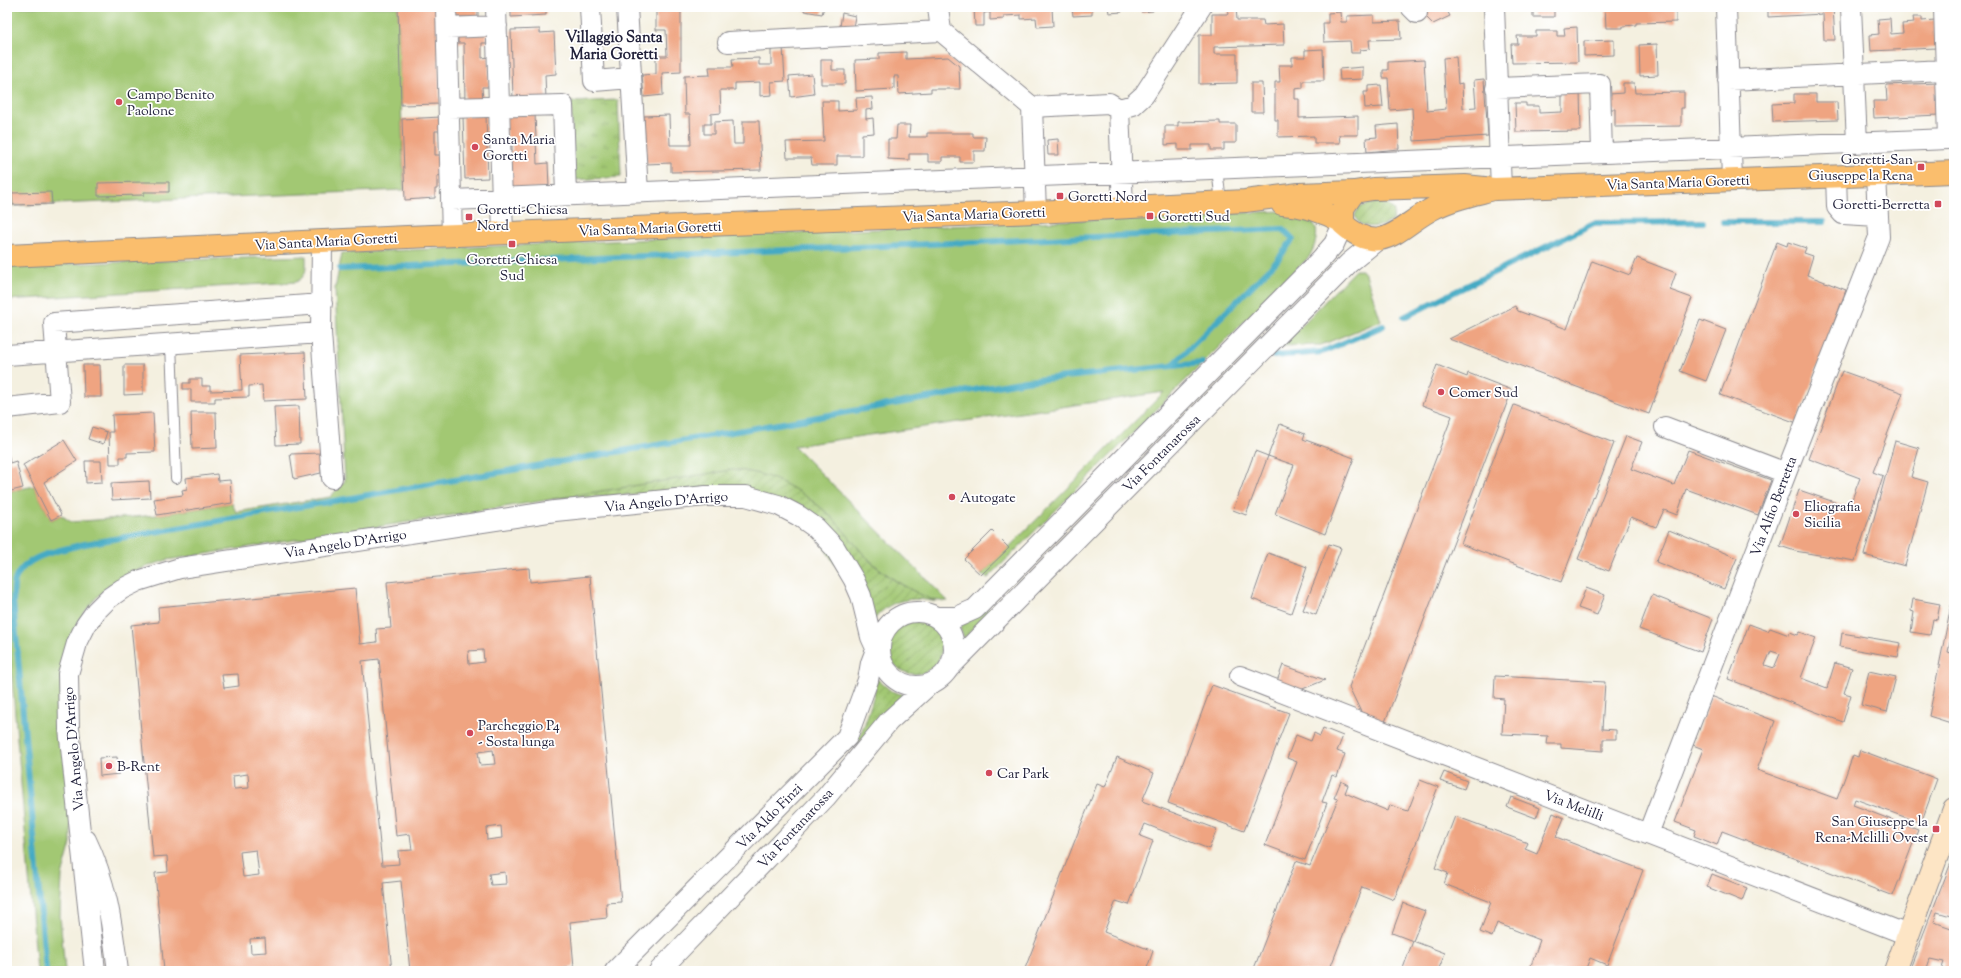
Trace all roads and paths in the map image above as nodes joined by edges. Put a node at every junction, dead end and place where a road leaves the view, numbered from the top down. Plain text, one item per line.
1 (446, 7) edge
2 (590, 7) edge
3 (627, 7) edge
4 (938, 7) edge
5 (1201, 7) edge
6 (1494, 7) edge
7 (1726, 7) edge
8 (1857, 7) edge
9 (1944, 7) edge
10 (497, 17) edge
11 (447, 28) junction
12 (941, 31) junction
13 (728, 42) dead end
14 (1946, 70) junction
15 (1854, 75) junction
16 (632, 78) junction
17 (1728, 80) junction
18 (1496, 88) junction
19 (499, 107) junction
20 (1032, 107) junction
21 (449, 108) junction
22 (1119, 109) junction
23 (1951, 139) edge
24 (1857, 143) junction
25 (1730, 148) junction
26 (1602, 153) junction
27 (1499, 158) junction
28 (1217, 169) junction
29 (1954, 172) edge
30 (1122, 173) junction
31 (1876, 175) junction
32 (1035, 176) junction
33 (1836, 176) junction
34 (1732, 180) junction
35 (1497, 189) junction
36 (1392, 190) junction
37 (638, 192) junction
38 (1354, 192) junction
39 (566, 195) junction
40 (502, 198) junction
41 (451, 200) junction
42 (1245, 201) junction
43 (1221, 202) junction
44 (1123, 207) junction
45 (1036, 212) junction
46 (1878, 216) junction
47 (1343, 223) junction
48 (1409, 223) junction
49 (503, 234) junction
50 (452, 236) junction
51 (1376, 241) junction
52 (322, 242) junction
53 (7, 256) edge
54 (322, 304) junction
55 (321, 333) junction
56 (171, 343) junction
57 (56, 351) junction
58 (7, 355) edge
59 (7, 408) edge
60 (1665, 427) dead end
61 (1786, 473) junction
62 (176, 478) dead end
63 (332, 478) dead end
64 (937, 617) junction
65 (879, 648) junction
66 (949, 668) junction
67 (1240, 676) dead end
68 (930, 684) junction
69 (1954, 809) edge
70 (80, 828) junction
71 (1648, 834) junction
72 (1908, 935) junction
73 (95, 971) edge
74 (118, 971) edge
75 (615, 971) edge
76 (659, 971) edge
77 (1895, 971) edge

1 - 11 street
2 - 16 street
3 - 16 street
4 - 12 street
5 - 22 street
6 - 18 street
7 - 17 street
8 - 15 street
9 - 14 street
10 - 11 street
10 - 19 street
11 - 21 street
12 - 13 street
12 - 20 street
14 - 15 street
14 - 23 street
15 - 17 street
15 - 24 street
16 - 37 street
17 - 25 street
18 - 26 street
18 - 27 street
19 - 21 street
19 - 39 street
19 - 40 street
20 - 22 street
20 - 32 street
21 - 41 street
22 - 30 street
23 - 24 street
24 - 25 street
25 - 26 street
25 - 34 street
26 - 27 street
27 - 28 street
27 - 35 street
28 - 30 street
28 - 43 lane
29 - 31 main road, Via Santa Maria Goretti
30 - 32 street
30 - 44 street
31 - 33 main road, Via Santa Maria Goretti
31 - 46 street, Via Alfio Berretta
32 - 37 street
32 - 45 street
33 - 34 main road, Via Santa Maria Goretti
33 - 46 street
34 - 35 main road, Via Santa Maria Goretti
35 - 36 main road
35 - 48 main road, Via Santa Maria Goretti
36 - 38 main road
36 - 48 main road
37 - 39 street
38 - 42 main road
38 - 47 main road
39 - 40 street
40 - 41 street
40 - 49 street
41 - 50 street
42 - 43 main road, Via Santa Maria Goretti
42 - 47 main road
43 - 44 main road, Via Santa Maria Goretti
44 - 45 main road, Via Santa Maria Goretti
45 - 49 main road, Via Santa Maria Goretti
46 - 61 street, Via Alfio Berretta
47 - 51 main road
47 - 64 street, Via Fontanarossa
48 - 51 main road
49 - 50 main road, Via Santa Maria Goretti
50 - 52 main road, Via Santa Maria Goretti
51 - 66 street, Via Fontanarossa
52 - 53 main road, Via Santa Maria Goretti
52 - 54 street
54 - 55 street
54 - 57 street
55 - 56 street
55 - 63 street
56 - 57 street
56 - 62 lane
57 - 58 street
57 - 59 street
60 - 61 street
61 - 71 street, Via Alfio Berretta
64 - 65 street
64 - 66 street
65 - 68 street
65 - 70 street, Via Angelo D'Arrigo
65 - 75 street, Via Aldo Finzi
66 - 68 street
67 - 71 street, Via Melilli
68 - 76 street, Via Fontanarossa
69 - 72 main road
70 - 73 street, Via Angelo D'Arrigo
70 - 74 street
71 - 72 street, Via Melilli
72 - 77 main road

